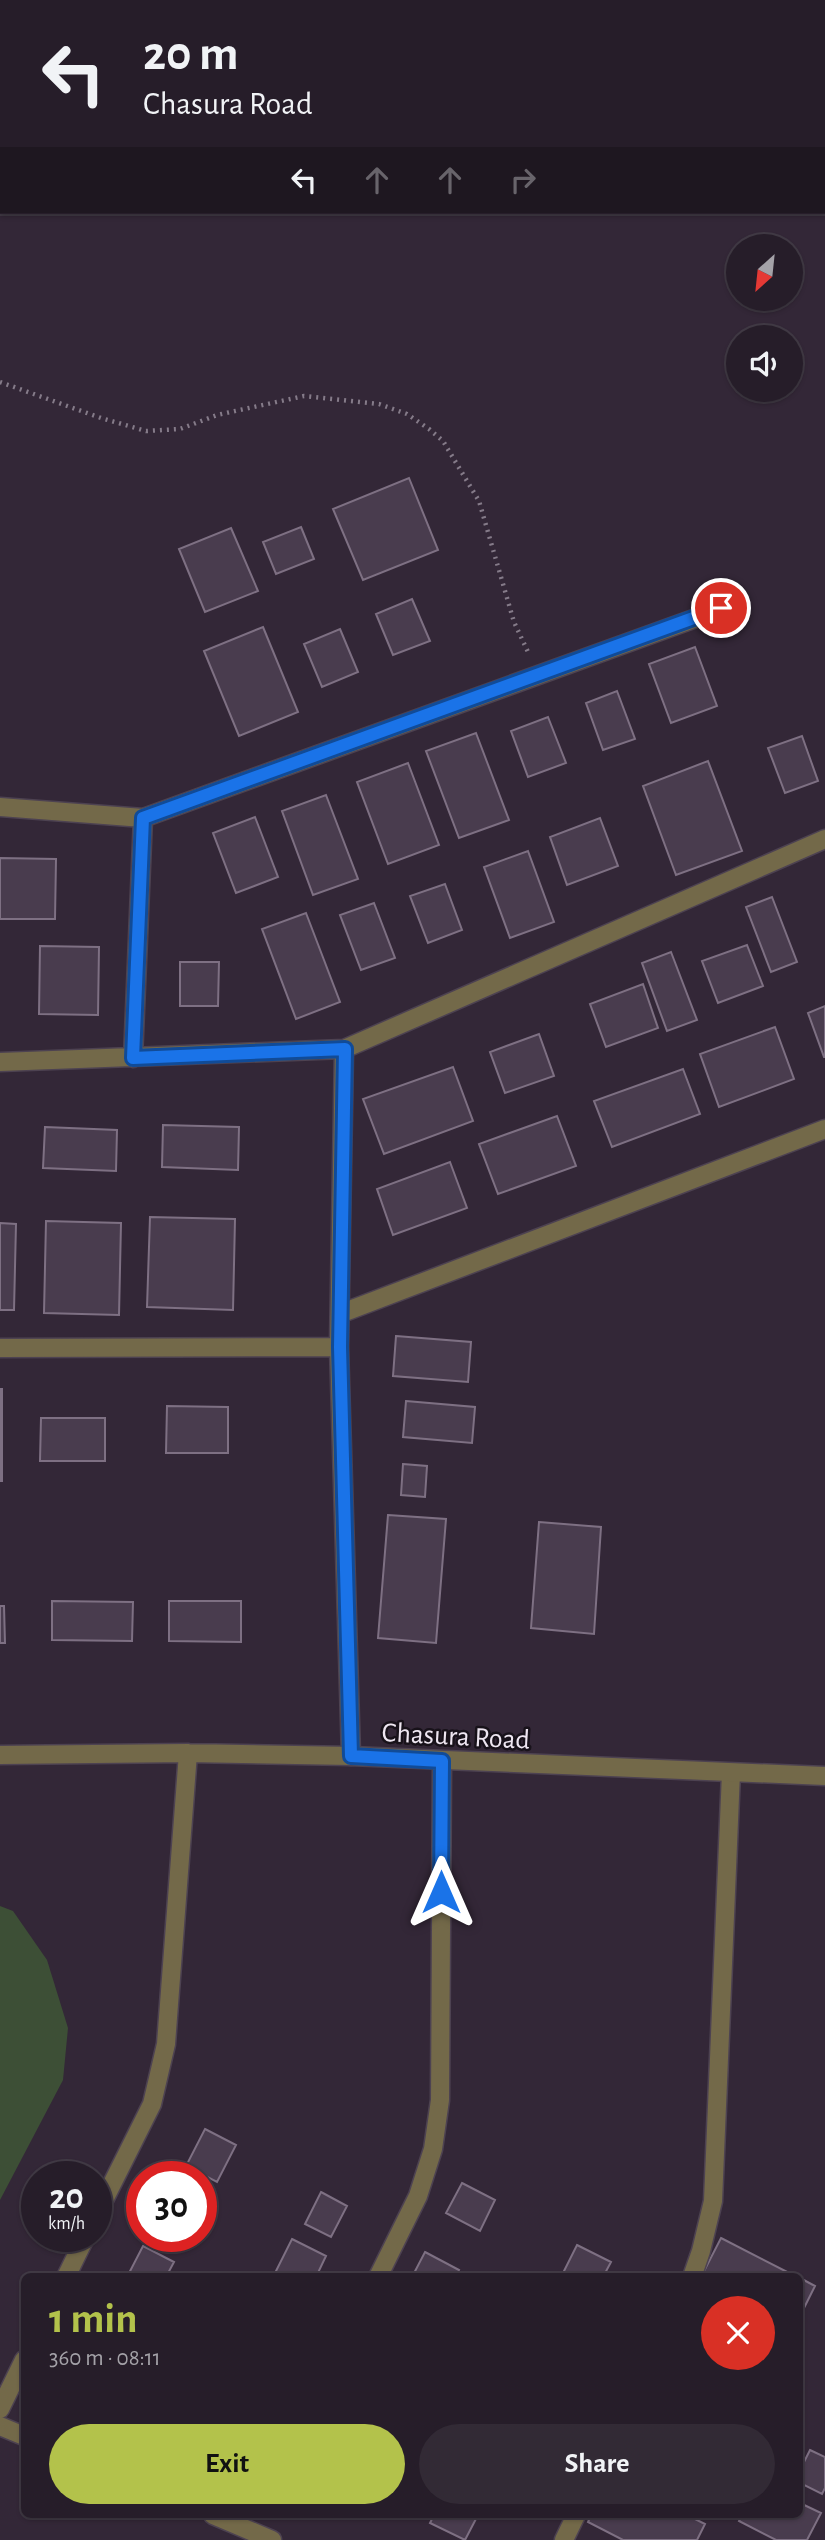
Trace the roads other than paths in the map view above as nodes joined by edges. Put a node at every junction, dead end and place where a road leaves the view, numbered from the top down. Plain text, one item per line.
1 (721, 608) dead end
2 (0, 807) edge
3 (143, 818) junction
4 (825, 839) edge
5 (345, 1049) junction
6 (133, 1058) junction
7 (0, 1062) edge
8 (825, 1129) edge
9 (342, 1313) junction
10 (340, 1347) junction
11 (0, 1348) edge
12 (188, 1753) junction
13 (0, 1755) edge
14 (351, 1756) junction
15 (442, 1761) junction
16 (731, 1773) junction
17 (825, 1776) edge
18 (112, 2184) edge
19 (78, 2252) edge
20 (68, 2273) edge
21 (380, 2273) edge
22 (693, 2273) edge
23 (21, 2366) edge
24 (0, 2409) edge
25 (0, 2426) edge
26 (21, 2435) edge
27 (230, 2518) edge
28 (575, 2518) edge
29 (257, 2523) edge
30 (272, 2540) edge
31 (564, 2540) edge

1 - 3 street
2 - 3 street
3 - 6 street
4 - 5 street
5 - 6 street
5 - 9 street
6 - 7 street
8 - 9 street
9 - 10 street
10 - 11 street
10 - 14 street
12 - 13 street, Chasura Road
12 - 14 street, Chasura Road
12 - 18 street
14 - 15 street, Chasura Road
15 - 16 street, Chasura Road
15 - 21 street
16 - 17 street, Chasura Road
16 - 22 street
19 - 20 street
23 - 24 street
25 - 26 street
27 - 29 street
28 - 31 street
29 - 30 street

